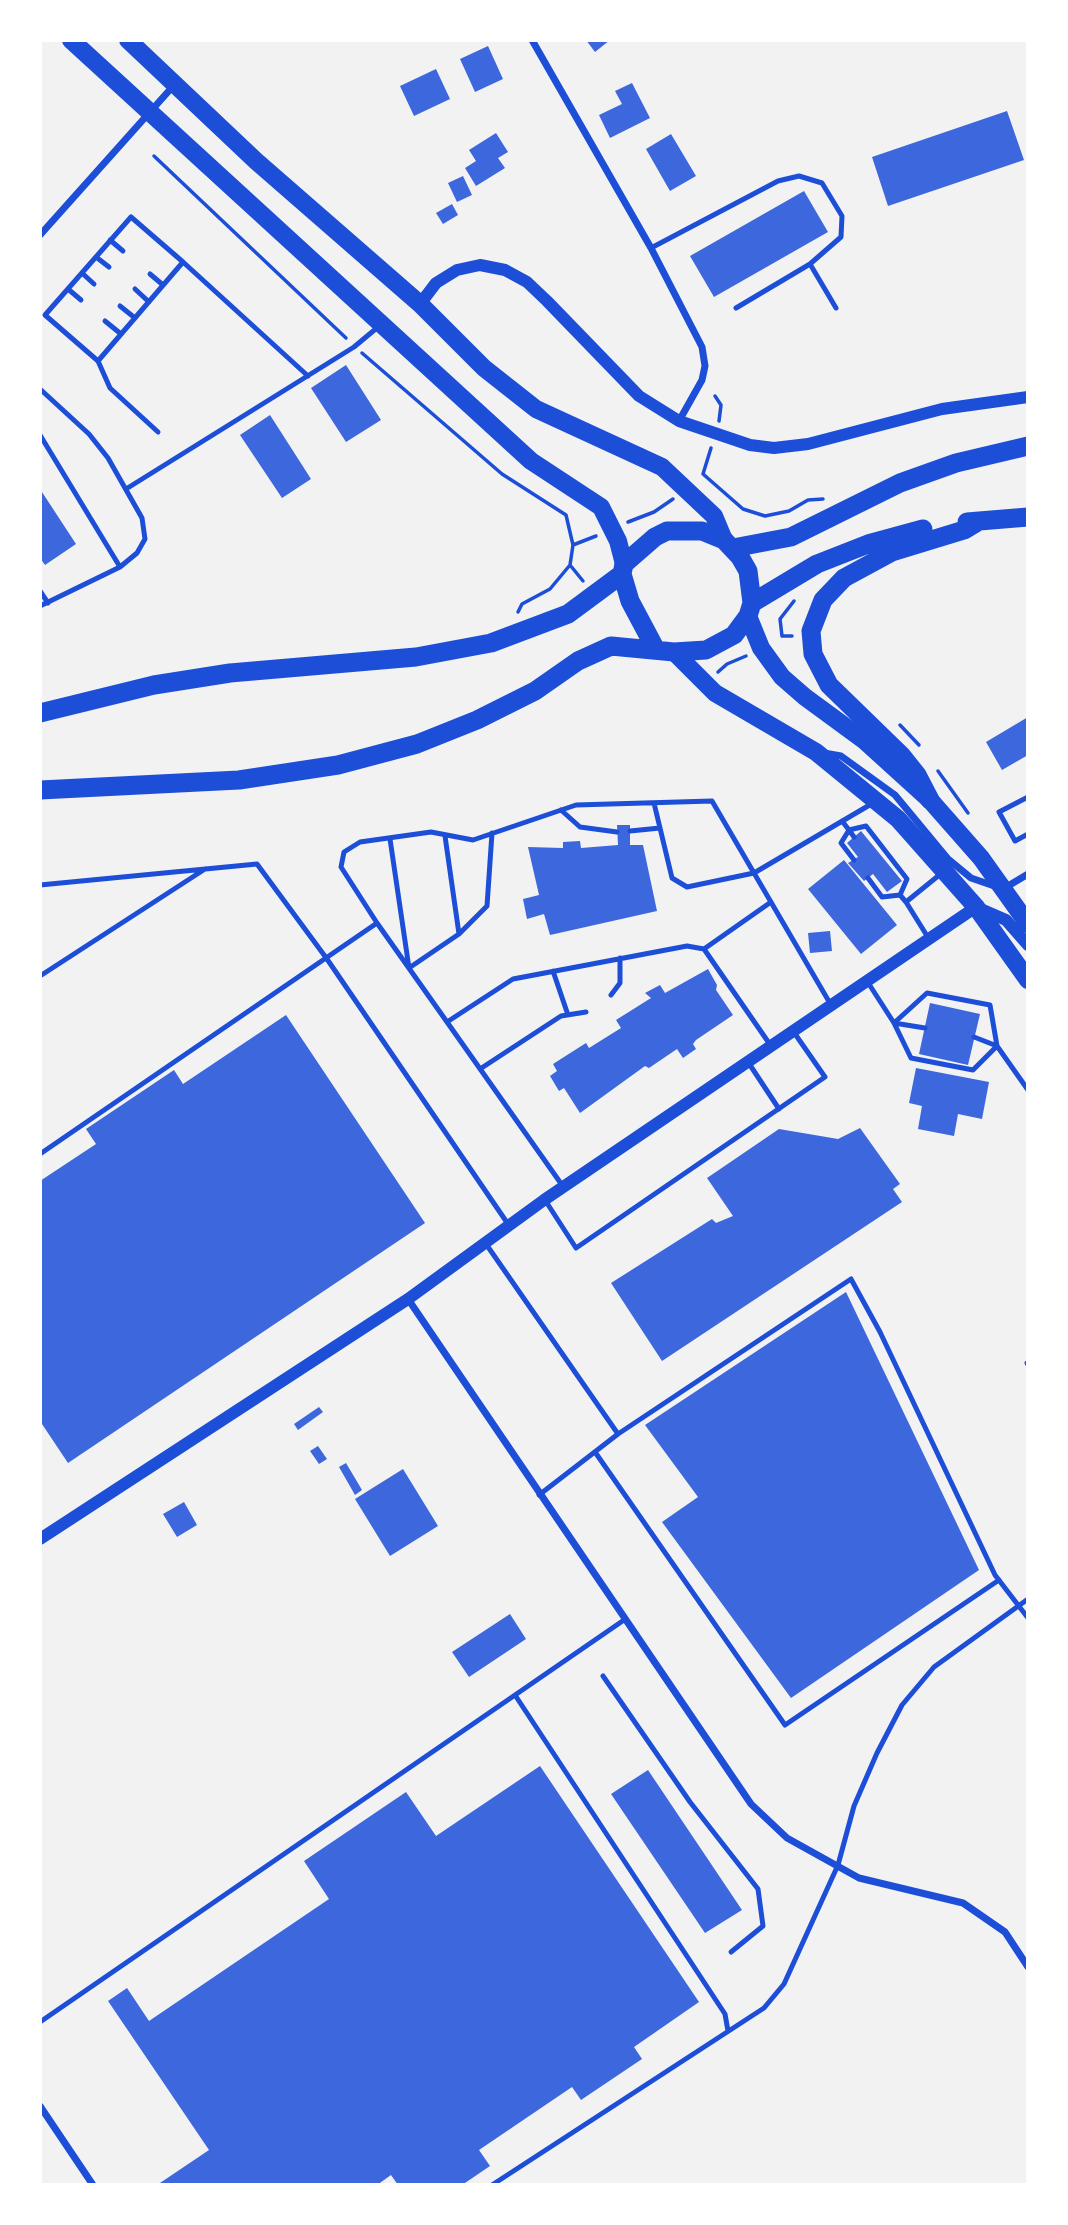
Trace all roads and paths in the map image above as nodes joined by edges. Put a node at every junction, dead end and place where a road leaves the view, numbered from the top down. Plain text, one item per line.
1 (71, 40) edge
2 (128, 40) edge
3 (532, 40) edge
4 (175, 85) junction
5 (149, 112) junction
6 (40, 235) edge
7 (110, 240) junction
8 (651, 248) junction
9 (123, 251) dead end
10 (96, 257) junction
11 (183, 262) junction
12 (810, 264) junction
13 (109, 267) dead end
14 (82, 272) junction
15 (149, 274) dead end
16 (94, 284) dead end
17 (163, 285) junction
18 (68, 289) junction
19 (135, 289) dead end
20 (81, 300) dead end
21 (149, 302) junction
22 (420, 304) junction
23 (120, 306) dead end
24 (736, 308) dead end
25 (836, 308) dead end
26 (43, 314) edge
27 (135, 318) junction
28 (105, 321) dead end
29 (383, 323) junction
30 (121, 334) junction
31 (98, 361) junction
32 (308, 376) junction
33 (40, 389) edge
34 (715, 396) dead end
35 (50, 397) junction
36 (1028, 397) edge
37 (40, 400) edge
38 (720, 417) dead end
39 (679, 421) junction
40 (158, 432) dead end
41 (40, 435) edge
42 (1028, 446) edge
43 (710, 450) dead end
44 (126, 489) junction
45 (675, 498) dead end
46 (819, 499) dead end
47 (1028, 517) edge
48 (979, 521) junction
49 (628, 522) dead end
50 (596, 536) dead end
51 (729, 544) junction
52 (570, 565) junction
53 (120, 567) junction
54 (623, 569) junction
55 (583, 581) dead end
56 (40, 591) edge
57 (794, 601) dead end
58 (48, 603) junction
59 (40, 606) edge
60 (750, 610) junction
61 (517, 614) dead end
62 (795, 636) dead end
63 (665, 650) junction
64 (746, 656) dead end
65 (712, 678) dead end
66 (40, 713) edge
67 (816, 752) junction
68 (40, 790) edge
69 (1028, 797) edge
70 (877, 800) junction
71 (930, 800) junction
72 (654, 803) junction
73 (561, 810) junction
74 (842, 821) junction
75 (660, 828) junction
76 (849, 830) junction
77 (630, 831) dead end
78 (617, 832) dead end
79 (492, 833) junction
80 (1028, 834) edge
81 (445, 836) junction
82 (854, 837) dead end
83 (390, 839) junction
84 (853, 860) dead end
85 (207, 868) junction
86 (946, 870) junction
87 (754, 873) junction
88 (1028, 874) edge
89 (868, 878) dead end
90 (40, 884) edge
91 (894, 887) dead end
92 (1003, 889) junction
93 (900, 895) junction
94 (771, 902) junction
95 (906, 902) junction
96 (976, 907) junction
97 (377, 923) junction
98 (1028, 924) edge
99 (459, 934) junction
100 (929, 939) junction
101 (1028, 945) edge
102 (704, 949) junction
103 (620, 958) junction
104 (327, 959) junction
105 (409, 968) junction
106 (553, 971) junction
107 (40, 976) edge
108 (1028, 980) edge
109 (867, 981) junction
110 (611, 995) dead end
111 (831, 1005) junction
112 (586, 1012) dead end
113 (568, 1015) junction
114 (447, 1022) junction
115 (894, 1023) junction
116 (925, 1028) dead end
117 (793, 1031) junction
118 (974, 1037) dead end
119 (771, 1046) junction
120 (997, 1046) junction
121 (748, 1062) junction
122 (480, 1069) junction
123 (1028, 1090) edge
124 (779, 1109) junction
125 (40, 1154) edge
126 (563, 1187) junction
127 (544, 1200) junction
128 (508, 1224) junction
129 (485, 1242) junction
130 (408, 1299) junction
131 (618, 1434) junction
132 (595, 1452) junction
133 (539, 1495) junction
134 (40, 1539) edge
135 (999, 1580) junction
136 (1028, 1599) edge
137 (1017, 1607) junction
138 (1028, 1618) edge
139 (624, 1620) junction
140 (603, 1676) dead end
141 (515, 1695) junction
142 (838, 1865) junction
143 (731, 1952) dead end
144 (1028, 1967) edge
145 (40, 2022) edge
146 (728, 2031) junction
147 (40, 2106) edge
148 (93, 2185) edge
149 (492, 2185) edge

1 - 5 main road
2 - 4 main road
3 - 8 street
4 - 5 street
4 - 22 main road
5 - 6 street
5 - 29 main road
7 - 9 lane
7 - 10 lane
7 - 11 lane
8 - 12 lane
8 - 39 street
10 - 13 lane
10 - 14 lane
11 - 17 lane
11 - 32 lane
12 - 24 lane
12 - 25 lane
14 - 16 lane
14 - 18 lane
15 - 17 lane
17 - 21 lane
18 - 20 lane
18 - 26 lane
19 - 21 lane
21 - 27 lane
22 - 39 street
22 - 51 main road
23 - 27 lane
26 - 31 lane
27 - 30 lane
28 - 30 lane
29 - 32 lane
29 - 54 main road
30 - 31 lane
31 - 40 lane
32 - 44 lane
33 - 35 lane
34 - 38 path
35 - 37 lane
35 - 44 lane
36 - 39 street
41 - 53 lane
42 - 51 highway
43 - 46 path
44 - 53 lane
45 - 49 path
47 - 48 highway
48 - 60 highway
48 - 71 highway
50 - 52 path
51 - 54 highway
51 - 60 highway
52 - 55 path
52 - 61 path
53 - 58 lane
54 - 63 highway
54 - 66 highway
56 - 58 lane
57 - 62 path
58 - 59 lane
60 - 63 highway
60 - 71 main road
63 - 67 main road
63 - 68 highway
64 - 65 path
67 - 70 main road
67 - 92 street
69 - 80 lane
70 - 74 lane
70 - 86 main road
71 - 92 main road
72 - 73 lane
72 - 75 lane
72 - 87 lane
73 - 78 lane
73 - 79 lane
74 - 76 lane
74 - 87 lane
75 - 77 lane
75 - 87 lane
76 - 82 lane
76 - 84 lane
76 - 93 lane
79 - 81 lane
79 - 99 lane
81 - 83 lane
81 - 99 lane
83 - 97 lane
83 - 105 lane
85 - 90 lane
85 - 104 lane
85 - 107 lane
86 - 95 lane
86 - 96 main road
87 - 94 lane
88 - 92 street
89 - 93 lane
91 - 93 lane
92 - 98 main road
93 - 95 lane
94 - 102 lane
94 - 111 lane
95 - 100 lane
96 - 100 street
96 - 101 street
96 - 108 main road
97 - 104 lane
97 - 105 lane
99 - 105 lane
100 - 109 street
102 - 103 lane
102 - 119 lane
103 - 106 lane
103 - 110 lane
104 - 125 lane
104 - 128 lane
105 - 114 lane
106 - 113 lane
106 - 114 lane
109 - 111 street
109 - 115 lane
111 - 117 street
112 - 113 lane
113 - 122 lane
114 - 122 lane
115 - 116 lane
115 - 120 lane
115 - 120 lane
117 - 119 street
117 - 124 lane
118 - 120 lane
119 - 121 street
120 - 123 lane
121 - 124 lane
121 - 126 street
122 - 126 lane
124 - 127 lane
126 - 127 street
127 - 128 street
128 - 129 street
129 - 130 street
129 - 131 lane
130 - 133 street
130 - 134 street
131 - 132 lane
131 - 135 lane
132 - 133 lane
132 - 135 lane
133 - 139 street
135 - 137 lane
136 - 137 lane
137 - 138 lane
137 - 142 lane
139 - 141 lane
139 - 142 street
140 - 143 lane
141 - 145 lane
141 - 146 lane
142 - 144 street
142 - 146 lane
146 - 149 lane
147 - 148 street

